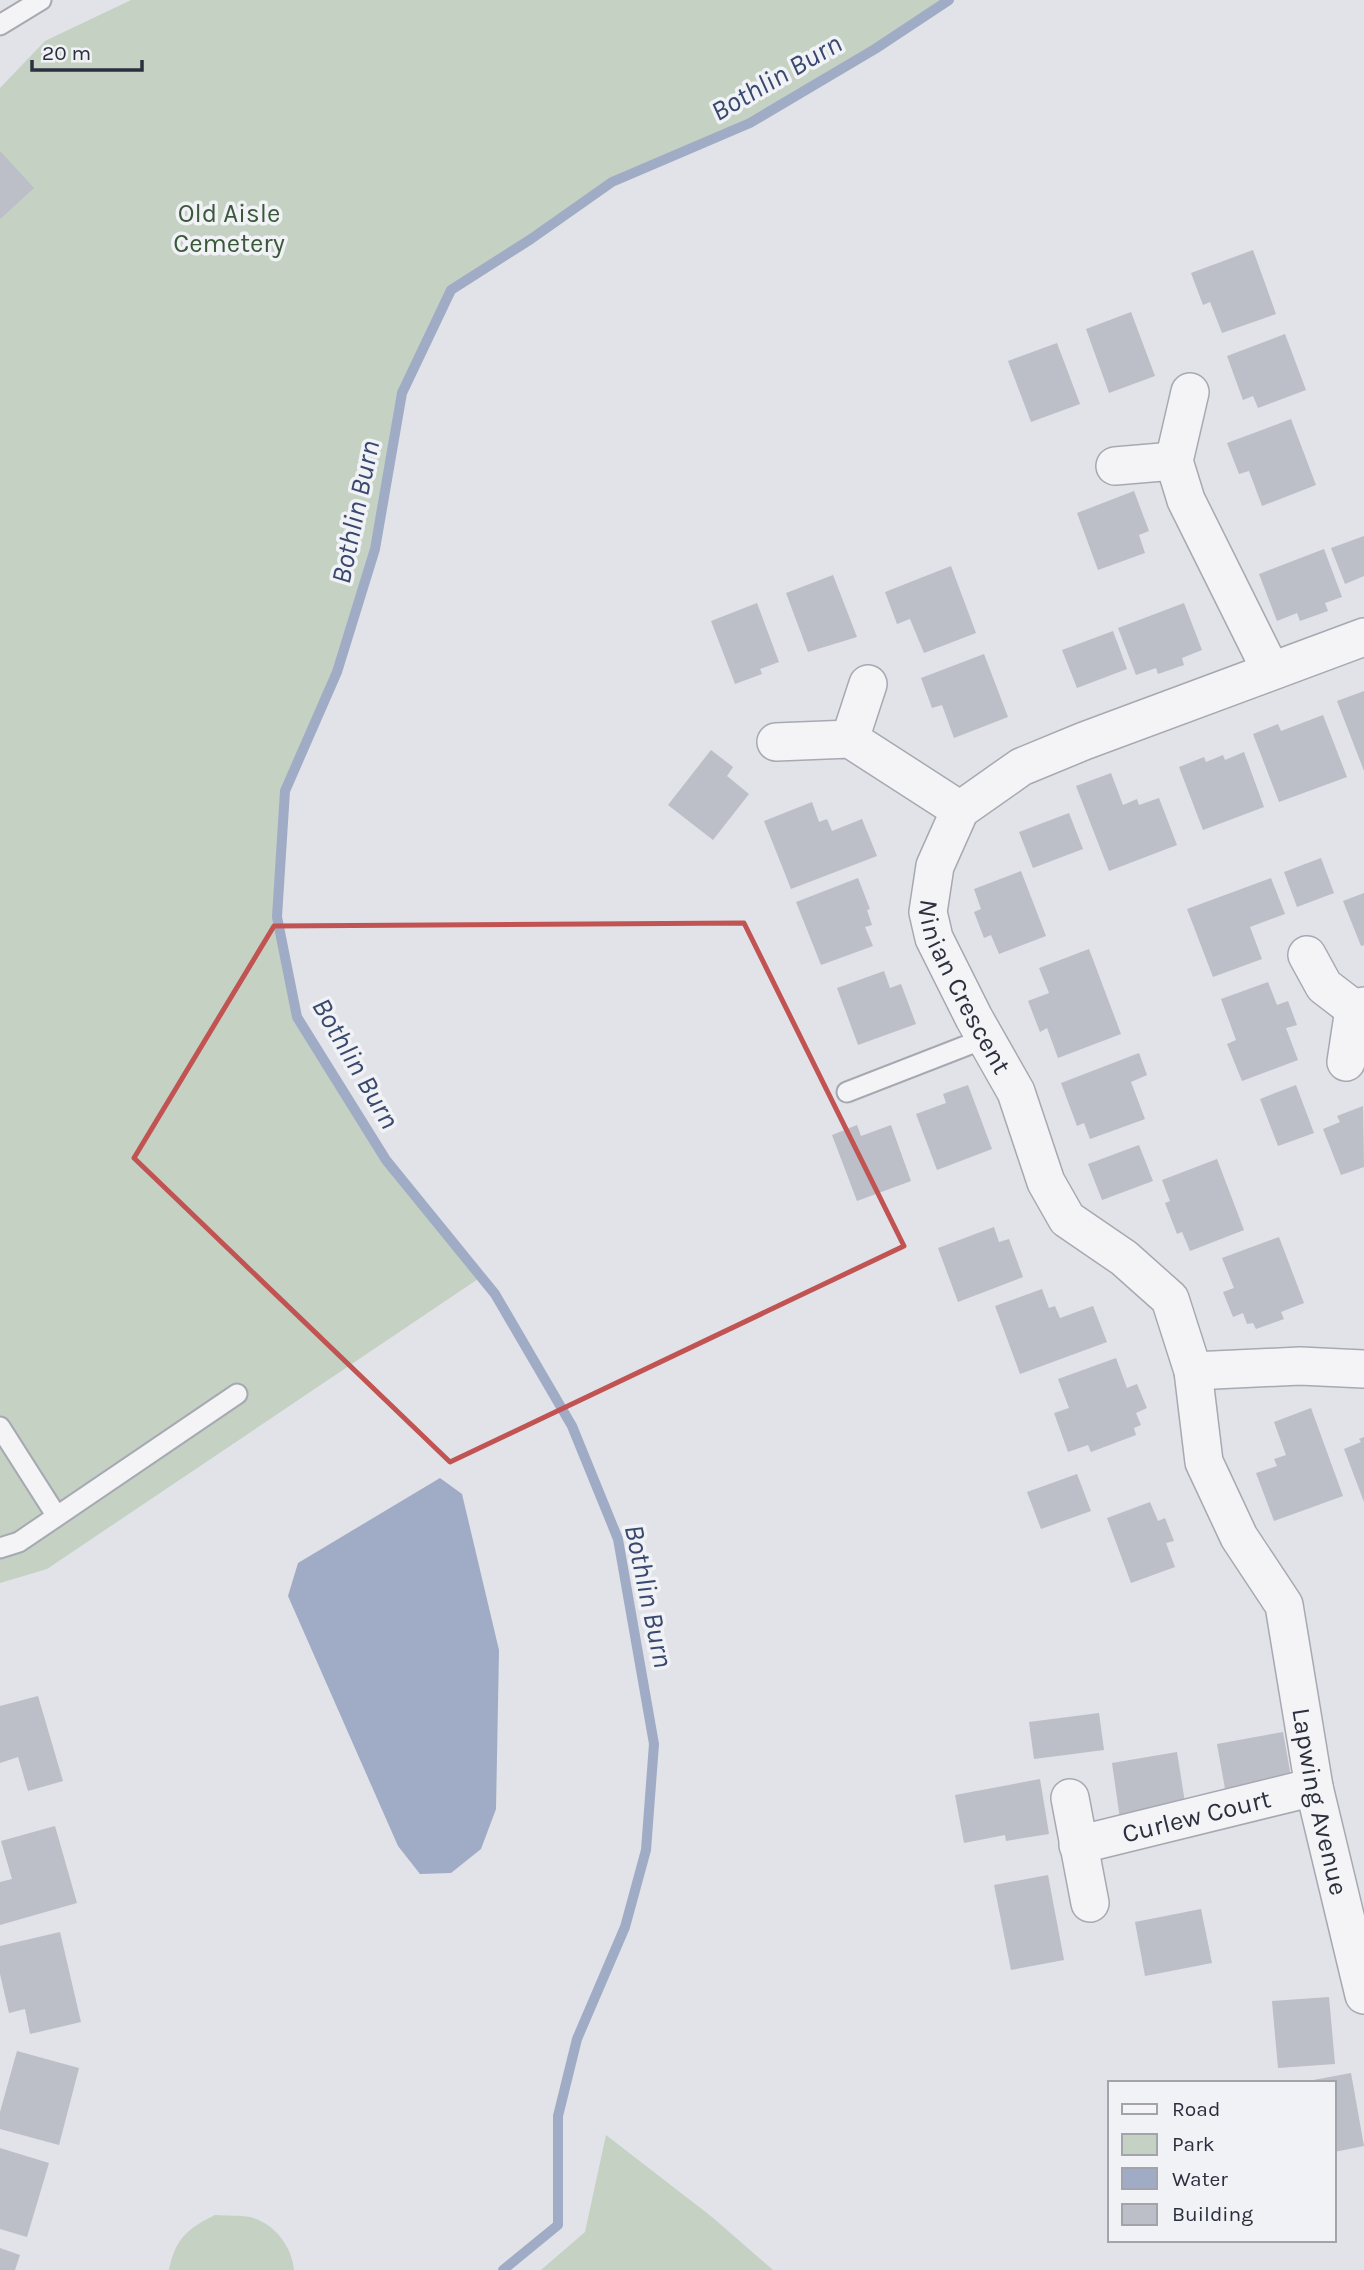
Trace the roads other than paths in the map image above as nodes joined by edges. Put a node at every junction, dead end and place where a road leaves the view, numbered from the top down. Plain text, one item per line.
1 (41, 0) edge
2 (0, 25) edge
3 (1189, 392) dead end
4 (1174, 461) junction
5 (1115, 466) dead end
6 (1364, 637) edge
7 (1271, 671) junction
8 (868, 684) dead end
9 (850, 739) junction
10 (776, 742) dead end
11 (960, 810) junction
12 (1307, 955) dead end
13 (1359, 1008) edge
14 (986, 1038) junction
15 (1346, 1062) dead end
16 (846, 1092) dead end
17 (1364, 1369) edge
18 (1193, 1371) junction
19 (237, 1394) dead end
20 (0, 1427) edge
21 (56, 1515) junction
22 (0, 1548) edge
23 (1284, 1605) joint
24 (1314, 1787) junction
25 (1070, 1798) dead end
26 (1078, 1844) junction
27 (1090, 1903) dead end
28 (1364, 1995) edge

1 - 2 lane
3 - 4 street
4 - 5 street
4 - 7 street
6 - 7 street
7 - 11 street
8 - 9 street
9 - 10 street
9 - 11 street
11 - 14 street, Ninian Crescent
12 - 13 street
13 - 15 street
14 - 16 lane
14 - 18 street, Ninian Crescent
17 - 18 street
18 - 23 street, Ninian Crescent
19 - 21 lane
20 - 21 lane
21 - 22 lane
23 - 24 street, Lapwing Avenue
24 - 26 street, Curlew Court
24 - 28 street, Lapwing Avenue
25 - 26 street
26 - 27 street

